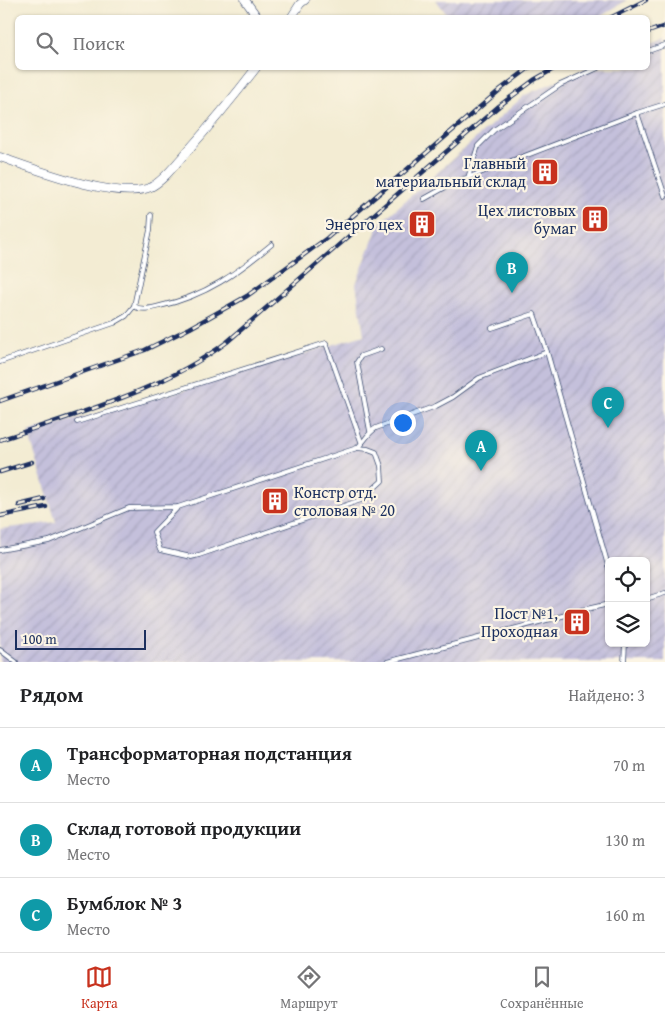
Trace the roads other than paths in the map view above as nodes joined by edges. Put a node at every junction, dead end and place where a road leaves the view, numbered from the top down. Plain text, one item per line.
1 (245, 0) edge
2 (305, 0) edge
3 (256, 15) edge
4 (293, 15) edge
5 (665, 45) edge
6 (650, 50) edge
7 (254, 70) edge
8 (594, 70) edge
9 (665, 104) edge
10 (637, 113) junction
11 (0, 157) edge
12 (468, 178) junction
13 (665, 196) edge
14 (424, 199) dead end
15 (151, 215) dead end
16 (272, 244) dead end
17 (134, 306) junction
18 (492, 328) dead end
19 (381, 349) dead end
20 (546, 352) junction
21 (0, 362) edge
22 (77, 422) dead end
23 (370, 431) junction
24 (362, 444) junction
25 (357, 448) junction
26 (178, 507) junction
27 (0, 550) edge
28 (606, 557) edge
29 (665, 593) edge
30 (650, 598) edge
31 (605, 605) edge
32 (582, 610) dead end
33 (566, 615) dead end
34 (625, 647) edge
35 (0, 650) edge
36 (16, 662) edge
37 (387, 662) edge
38 (624, 662) edge

1 - 3 street
2 - 4 street
5 - 6 lane
7 - 11 street
8 - 12 lane
9 - 10 lane
10 - 12 lane
10 - 13 lane
12 - 14 lane
15 - 17 lane
16 - 17 lane
17 - 21 lane
18 - 20 lane
19 - 23 lane
20 - 23 lane
20 - 28 lane
22 - 24 lane
23 - 24 lane
24 - 25 lane
25 - 26 lane
25 - 26 lane
26 - 27 lane
29 - 30 lane
31 - 32 lane
33 - 37 lane
34 - 38 lane
35 - 36 lane

